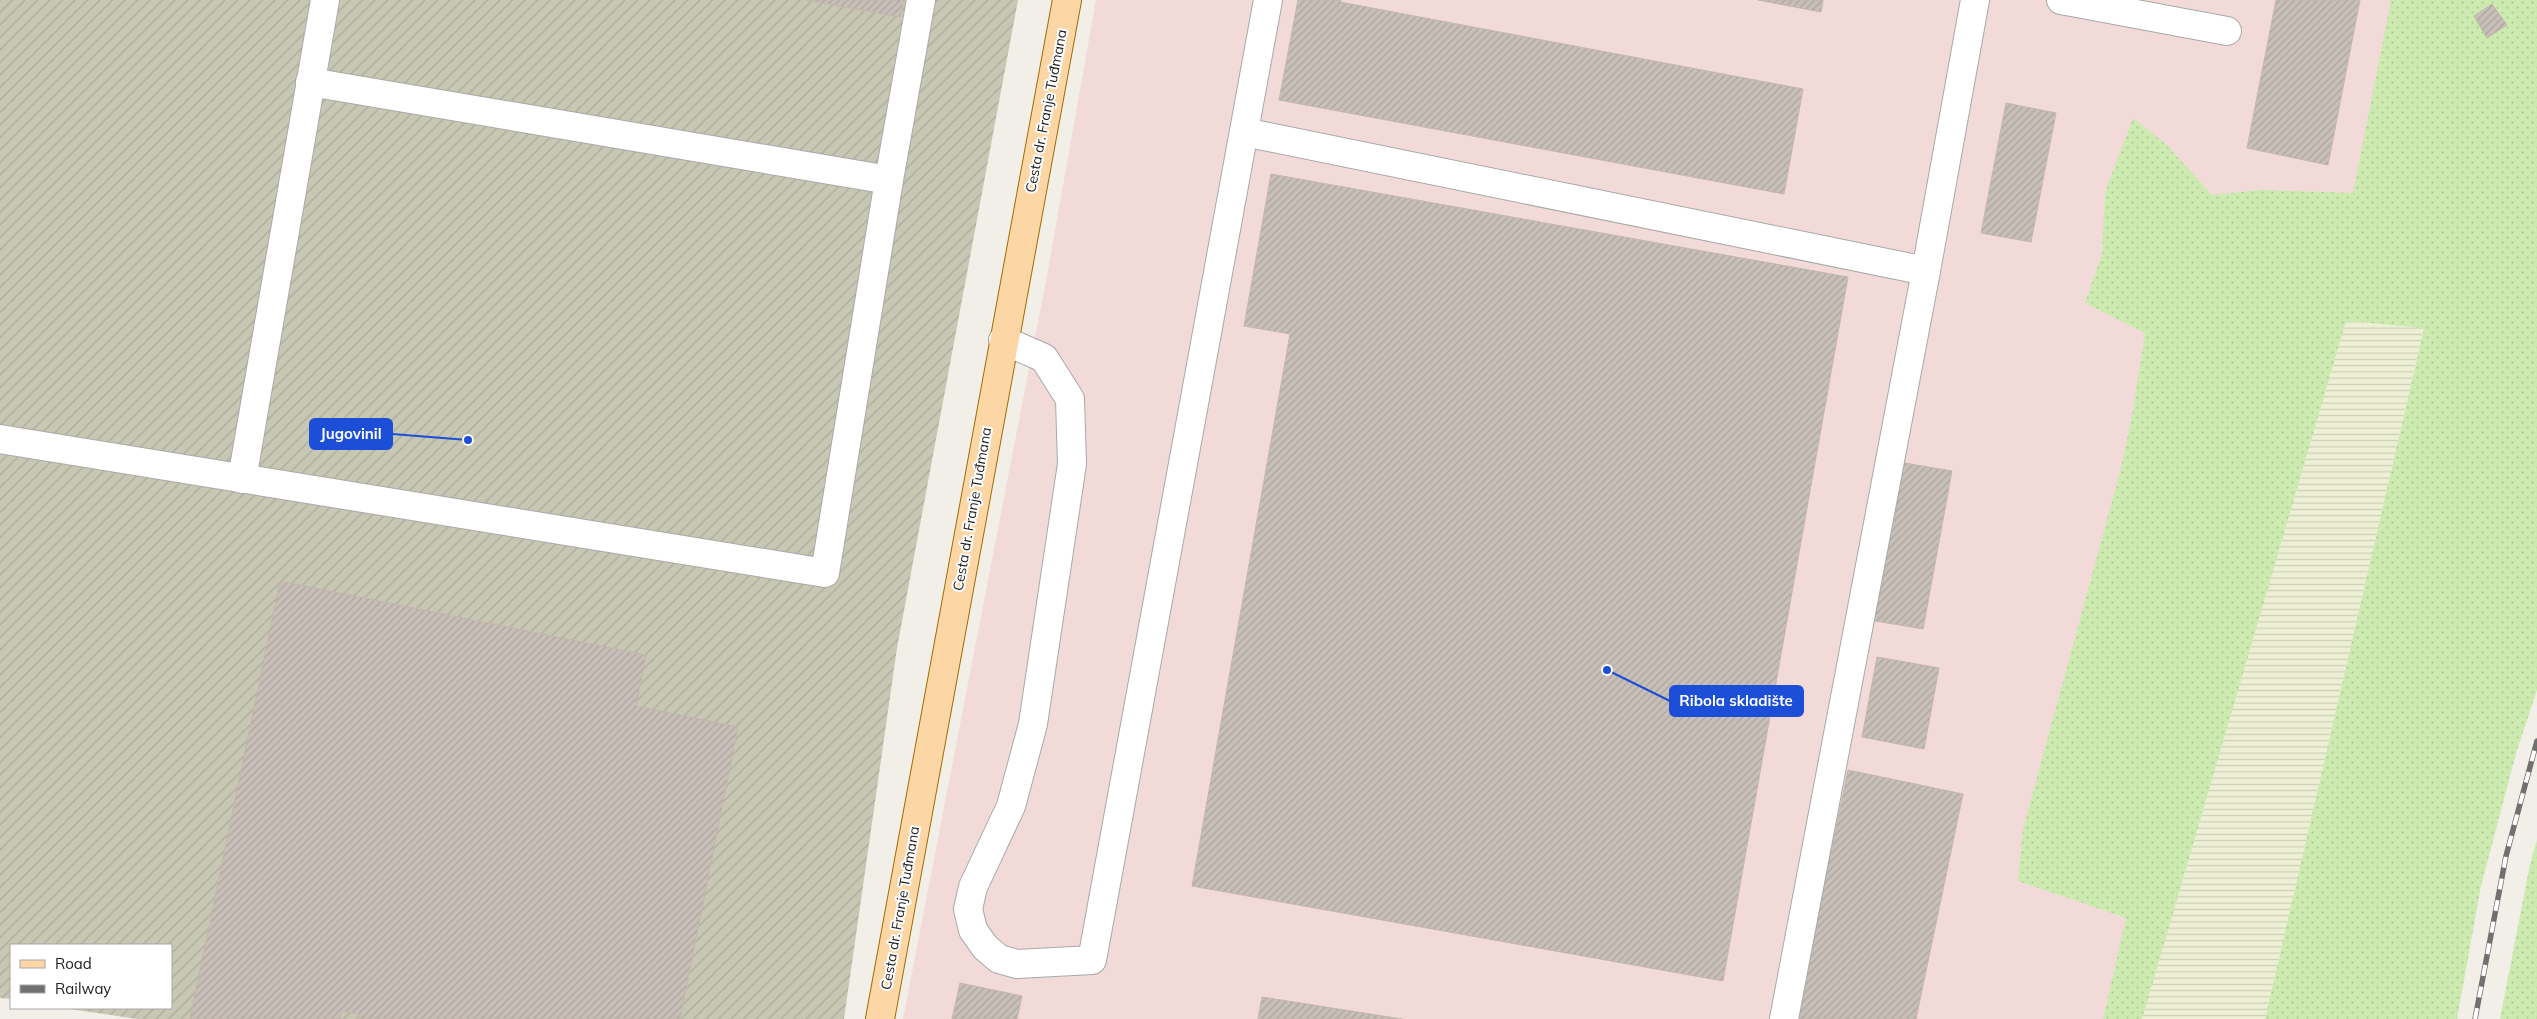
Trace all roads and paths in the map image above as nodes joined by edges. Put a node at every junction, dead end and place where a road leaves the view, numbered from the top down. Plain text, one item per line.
1 (325, 0) edge
2 (921, 0) edge
3 (1067, 0) edge
4 (1268, 0) edge
5 (1975, 0) edge
6 (2061, 0) edge
7 (2226, 31) dead end
8 (310, 82) junction
9 (1244, 132) junction
10 (889, 180) junction
11 (1926, 271) junction
12 (1003, 340) junction
13 (0, 440) edge
14 (242, 479) junction
15 (880, 1019) edge
16 (1784, 1019) edge

1 - 8 lane
2 - 10 lane
3 - 12 main road, Cesta dr. Franje Tuđmana
4 - 9 lane
5 - 11 lane
6 - 7 lane
8 - 10 lane
8 - 14 lane
9 - 11 lane
9 - 12 lane
10 - 14 lane
11 - 16 lane
12 - 15 main road, Cesta dr. Franje Tuđmana
13 - 14 lane

